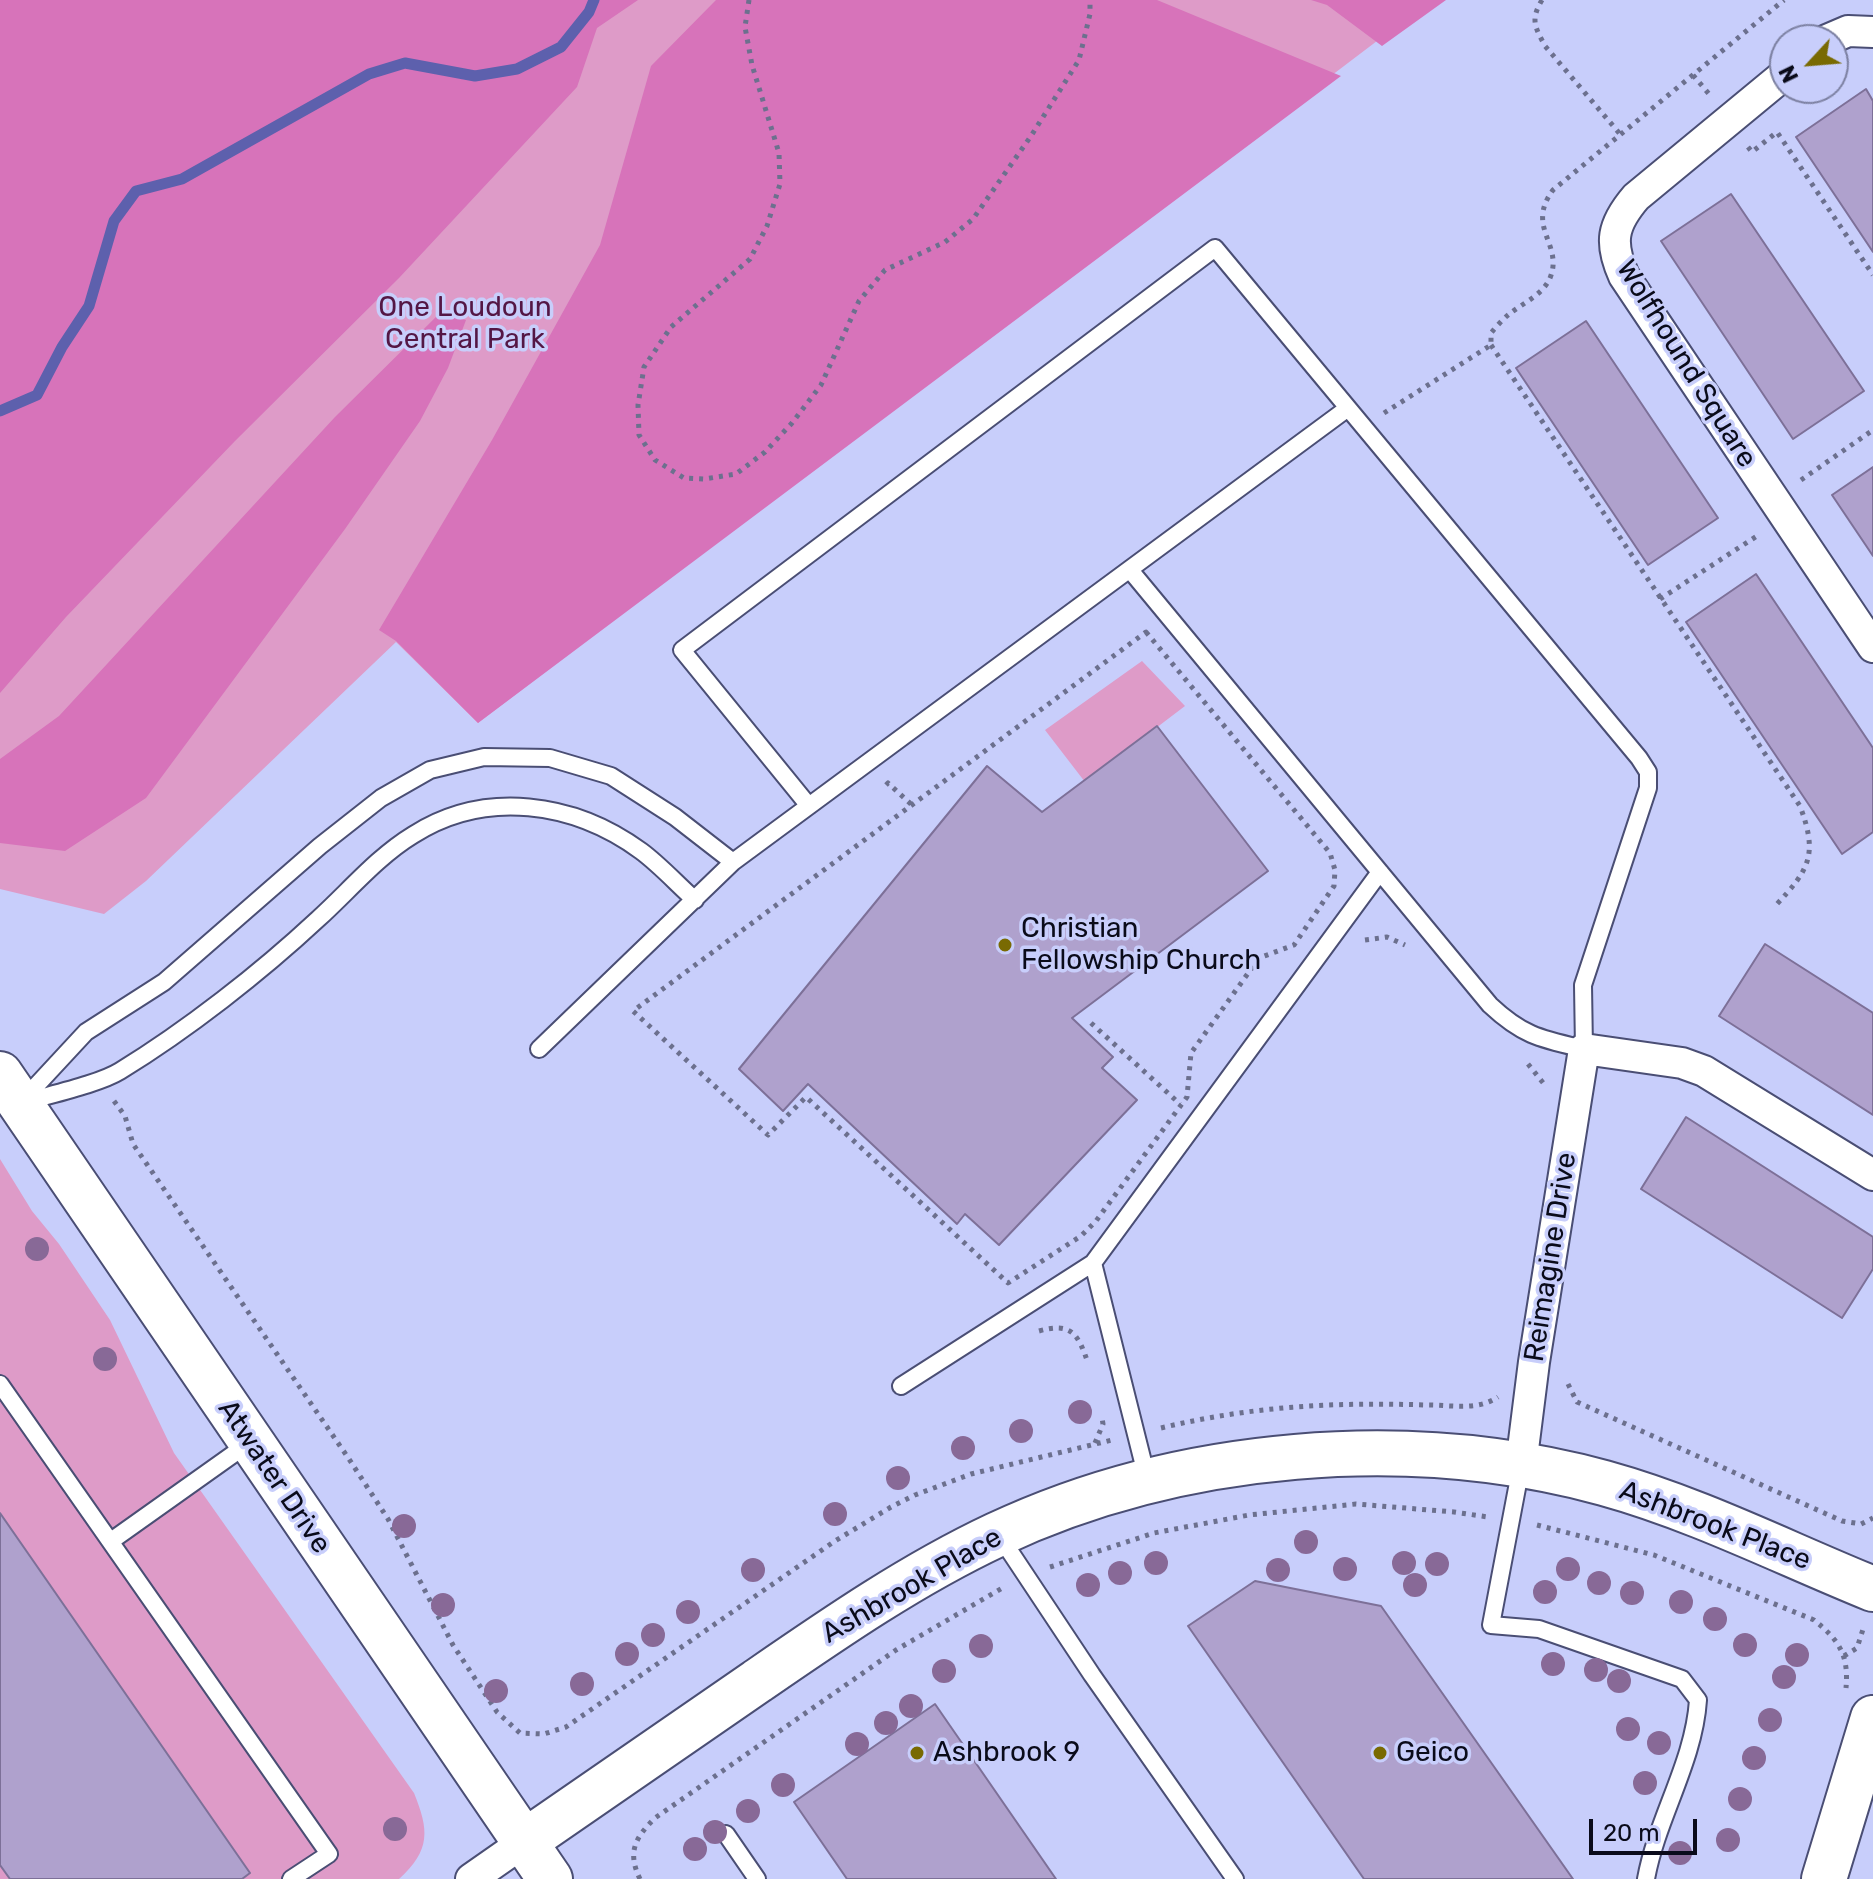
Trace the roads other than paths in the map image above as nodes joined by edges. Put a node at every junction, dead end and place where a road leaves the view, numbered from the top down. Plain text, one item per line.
1 (1849, 31) edge
2 (1873, 32) edge
3 (1769, 87) edge
4 (1348, 408) junction
5 (1130, 570) junction
6 (1873, 647) edge
7 (809, 806) junction
8 (733, 862) junction
9 (1380, 872) junction
10 (695, 900) junction
11 (539, 1049) dead end
12 (1584, 1049) junction
13 (10, 1089) edge
14 (1873, 1175) edge
15 (1093, 1263) junction
16 (0, 1384) edge
17 (901, 1386) dead end
18 (250, 1442) junction
19 (1521, 1465) junction
20 (1147, 1480) junction
21 (998, 1533) junction
22 (111, 1541) junction
23 (1873, 1589) edge
24 (1873, 1718) edge
25 (726, 1834) dead end
26 (524, 1842) junction
27 (291, 1879) edge
28 (471, 1879) edge
29 (550, 1879) edge
30 (757, 1879) edge
31 (1235, 1879) edge
32 (1646, 1879) edge
33 (1824, 1879) edge

1 - 2 street
3 - 6 street, Wolfhound Square
4 - 5 lane
4 - 7 lane
4 - 12 lane
5 - 7 lane
5 - 9 lane
7 - 8 lane
8 - 10 lane
8 - 13 lane
9 - 12 lane
9 - 15 lane
10 - 11 lane
10 - 13 lane
12 - 14 street
12 - 19 street, Reimagine Drive
13 - 18 street, Atwater Drive
15 - 17 lane
15 - 20 lane
16 - 22 lane
18 - 22 lane
18 - 26 street, Atwater Drive
19 - 20 street, Ashbrook Place
19 - 23 street, Ashbrook Place
19 - 32 lane
20 - 21 street, Ashbrook Place
21 - 26 street, Ashbrook Place
21 - 31 lane
22 - 27 lane
24 - 33 street
25 - 30 lane
26 - 28 street, Ashbrook Place
26 - 29 street, Atwater Drive

